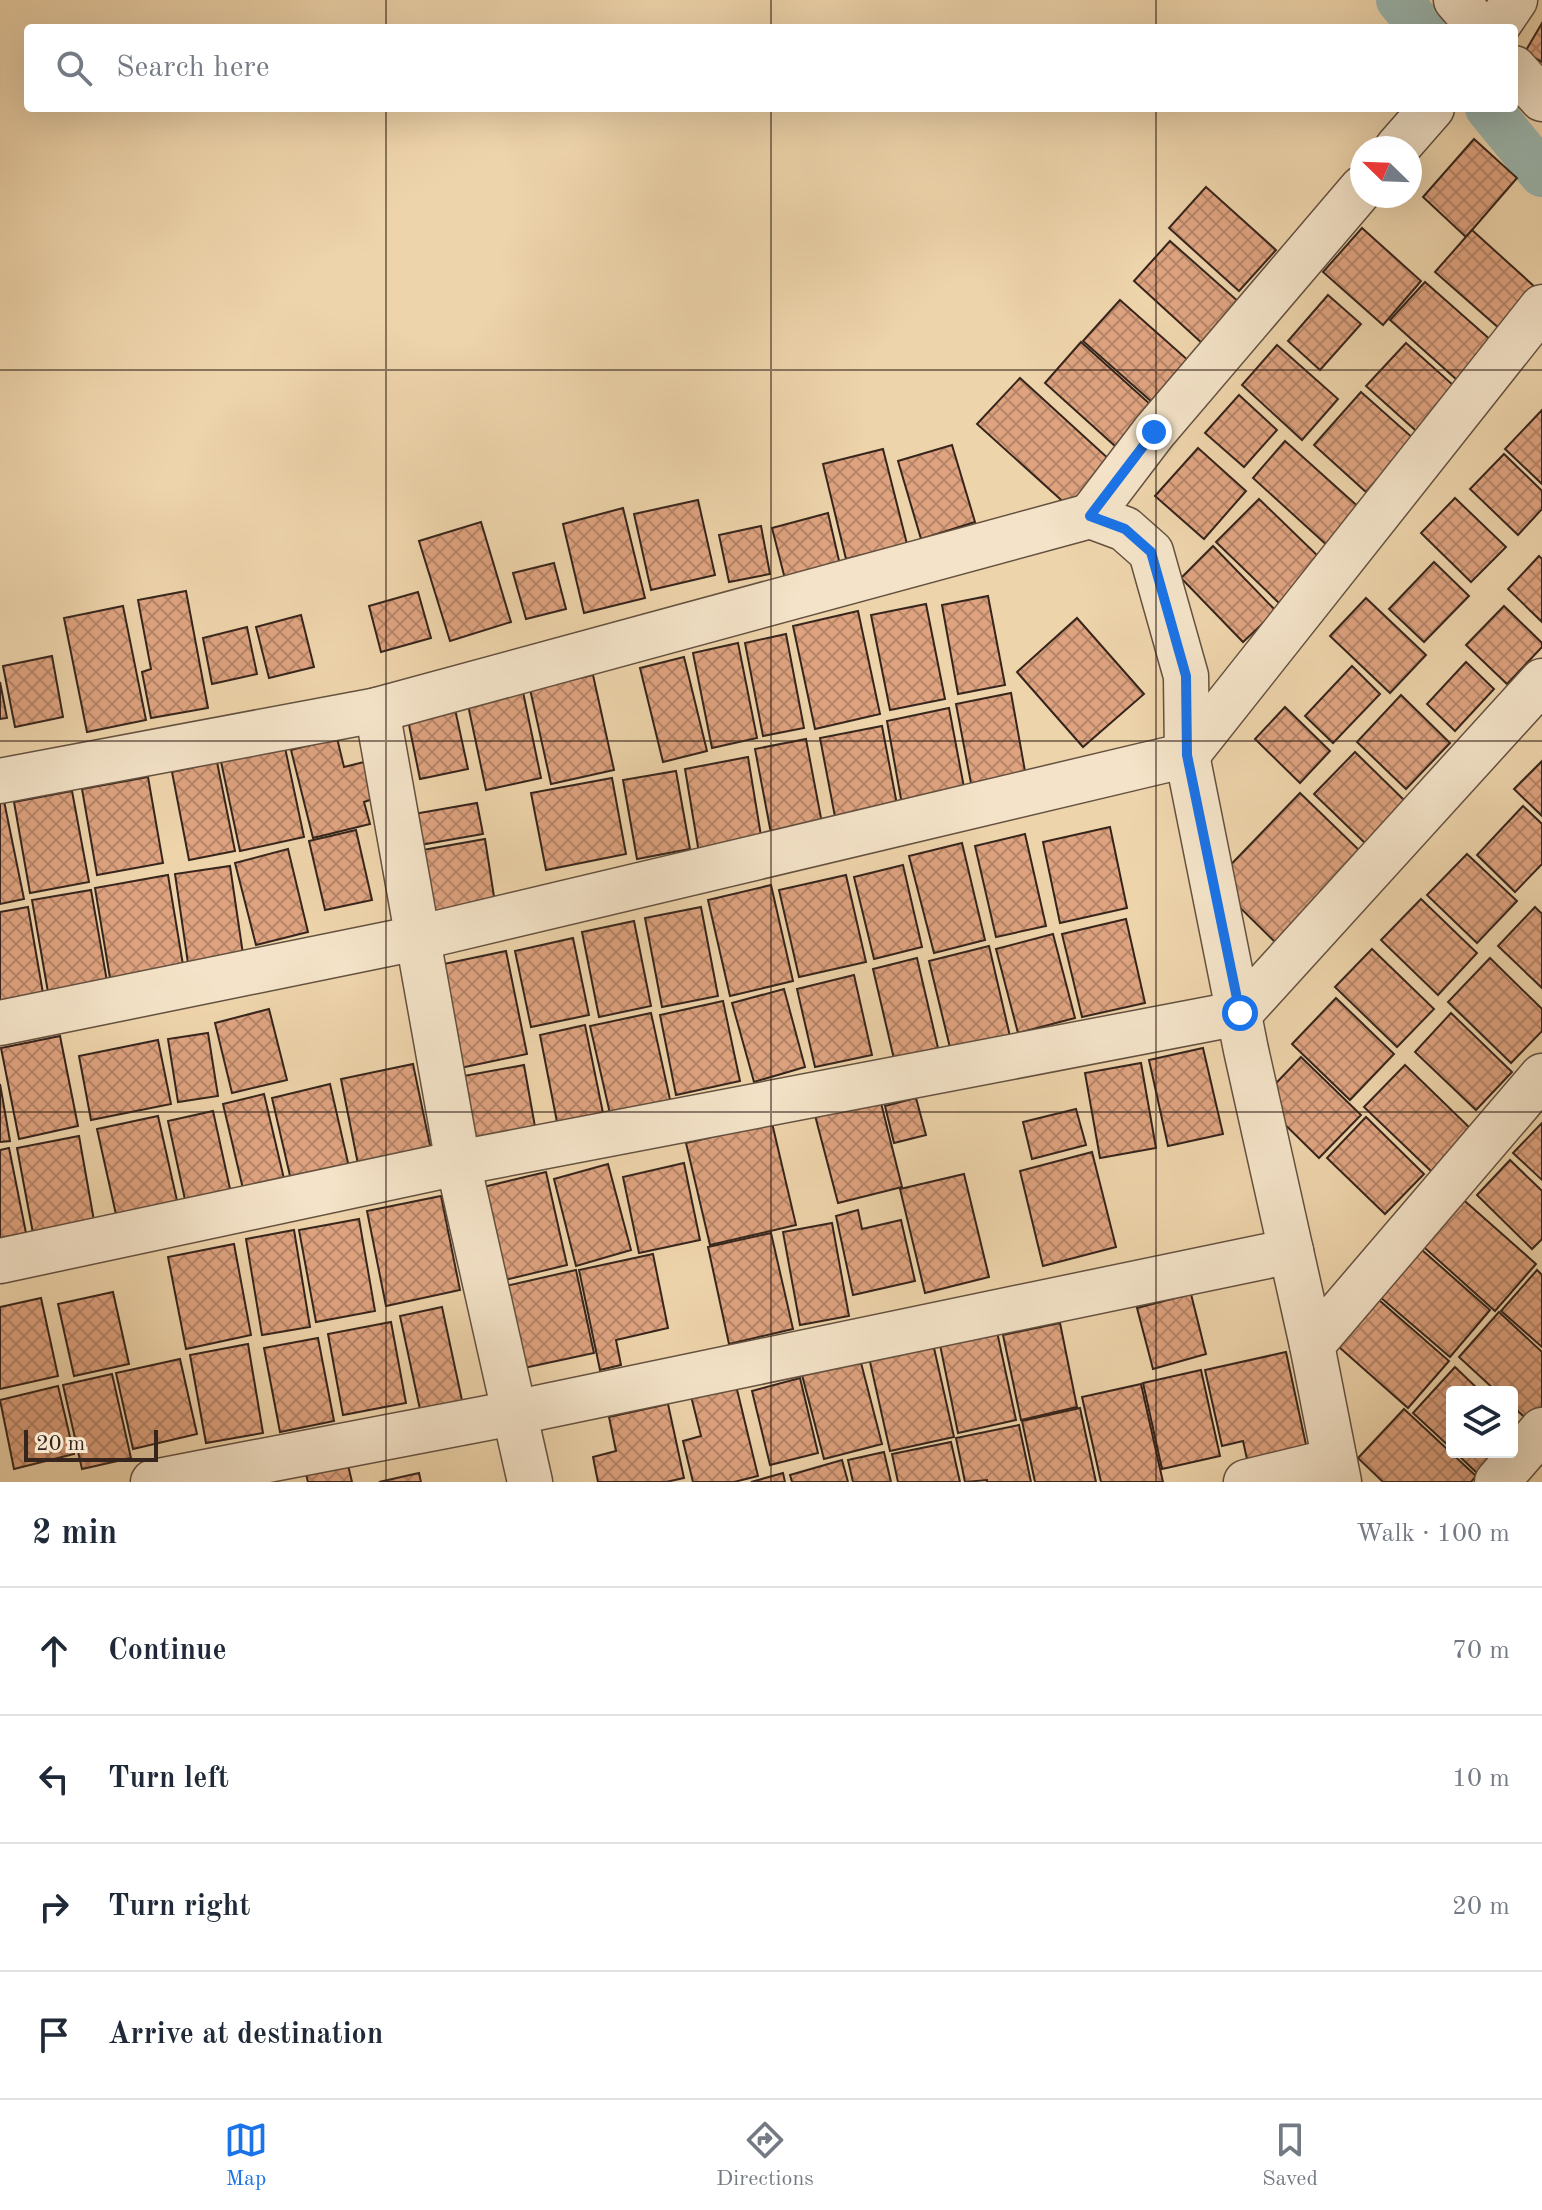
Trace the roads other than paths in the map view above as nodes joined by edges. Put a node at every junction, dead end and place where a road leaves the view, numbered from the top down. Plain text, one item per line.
1 (1456, 0) edge
2 (1515, 0) edge
3 (1477, 24) edge
4 (1499, 24) edge
5 (1518, 72) edge
6 (1542, 99) edge
7 (1428, 112) edge
8 (1407, 136) edge
9 (1350, 202) edge
10 (1542, 307) edge
11 (1090, 516) junction
12 (1542, 681) edge
13 (377, 710) junction
14 (1187, 755) junction
15 (0, 781) edge
16 (417, 938) junction
17 (1240, 1013) junction
18 (0, 1023) edge
19 (1542, 1076) edge
20 (458, 1163) junction
21 (1291, 1251) junction
22 (0, 1261) edge
23 (1312, 1345) junction
24 (513, 1413) junction
25 (1542, 1430) edge
26 (1336, 1471) edge
27 (153, 1482) edge
28 (530, 1482) edge
29 (1246, 1482) edge
30 (1497, 1482) edge

1 - 3 street
2 - 4 street
5 - 6 street
7 - 8 street
9 - 11 street
10 - 14 street
11 - 13 street
11 - 14 street
12 - 17 street
13 - 15 street
13 - 16 street
14 - 16 street
14 - 17 street
16 - 18 street
16 - 20 street
17 - 20 street
17 - 21 street
19 - 23 street
20 - 22 street
20 - 24 street
21 - 23 street
21 - 24 street
23 - 26 street
24 - 27 street
24 - 28 street
25 - 30 street
26 - 29 street

